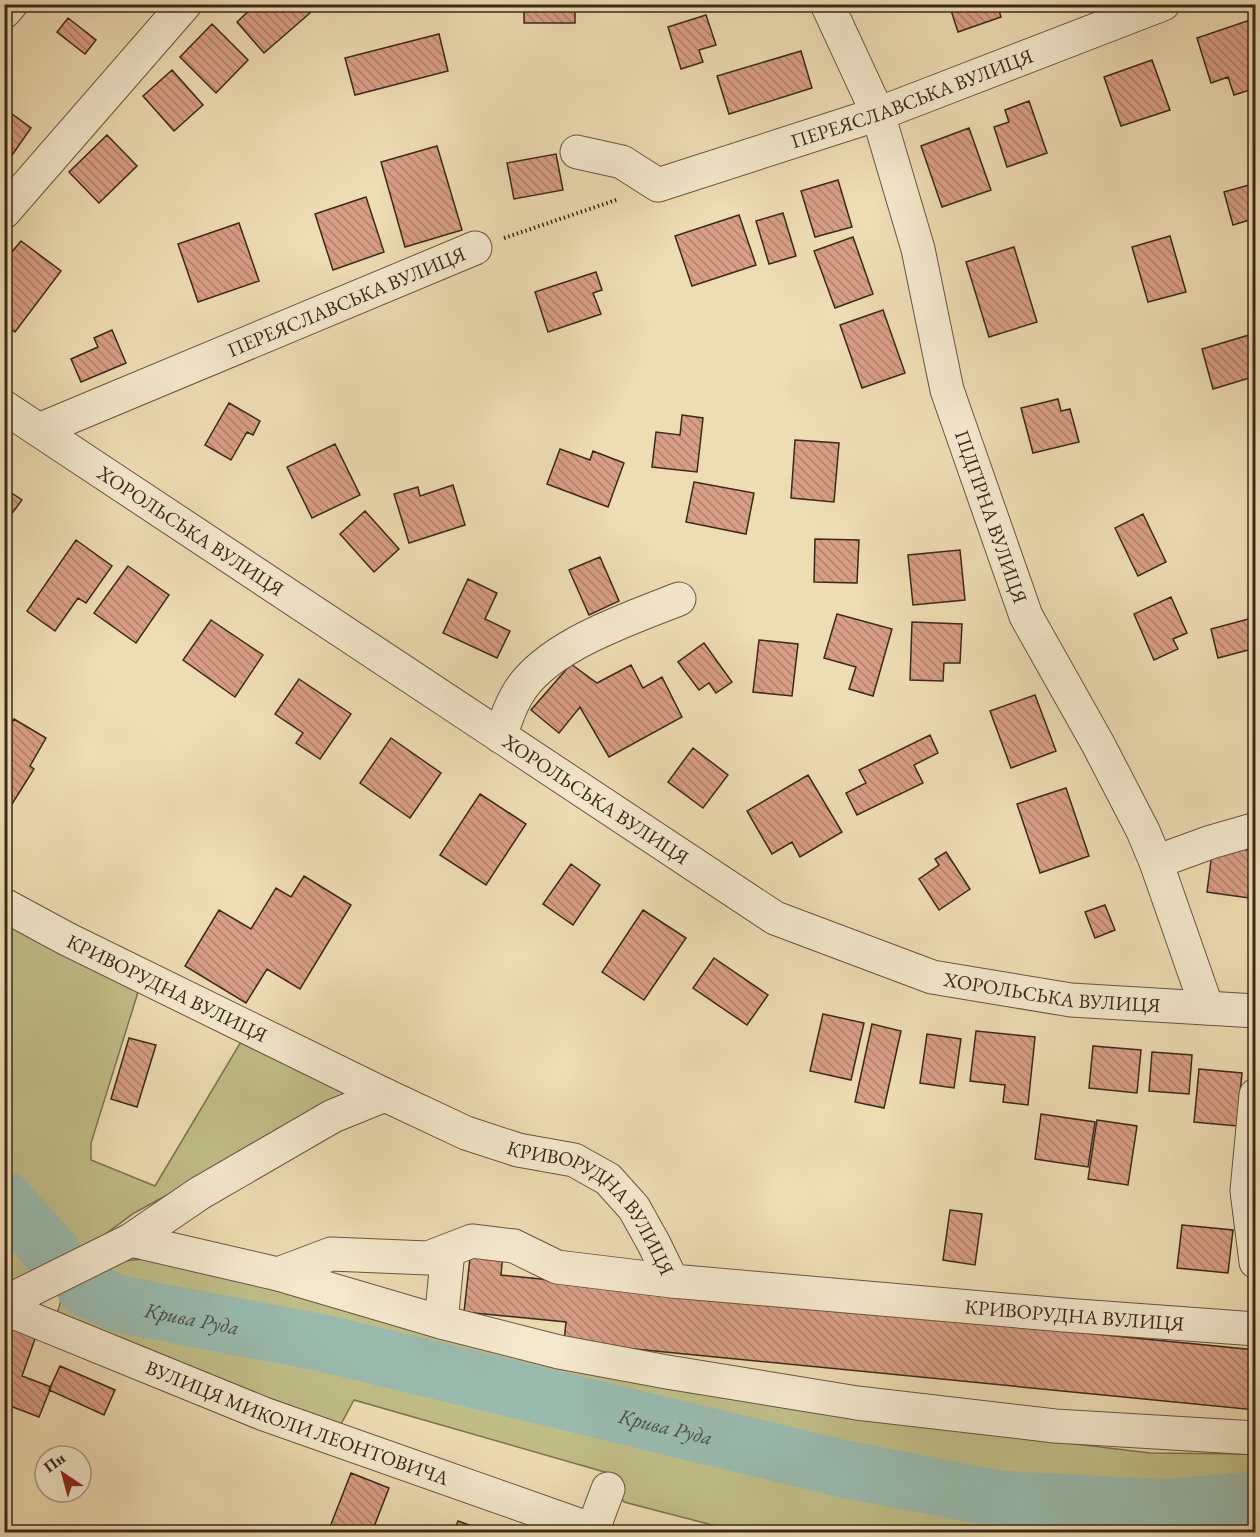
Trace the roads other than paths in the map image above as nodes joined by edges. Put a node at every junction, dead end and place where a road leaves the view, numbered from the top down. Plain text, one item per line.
1 (11, 4) edge
2 (185, 4) edge
3 (1163, 4) edge
4 (828, 6) edge
5 (4, 12) edge
6 (878, 114) junction
7 (577, 152) dead end
8 (4, 212) edge
9 (475, 248) road end
10 (4, 407) edge
11 (39, 430) junction
12 (679, 599) dead end
13 (500, 736) junction
14 (1256, 829) edge
15 (1156, 862) junction
16 (4, 905) edge
17 (1207, 1008) junction
18 (1256, 1011) edge
19 (385, 1095) junction
20 (1256, 1095) edge
21 (131, 1240) junction
22 (448, 1251) junction
23 (1256, 1262) edge
24 (278, 1274) junction
25 (672, 1281) junction
26 (4, 1303) edge
27 (4, 1308) edge
28 (441, 1322) junction
29 (1256, 1329) edge
30 (1256, 1438) edge
31 (608, 1489) dead end
32 (592, 1531) edge

1 - 5 street
2 - 8 street
3 - 6 street, ПЕРЕЯСЛАВСЬКА ВУЛИЦЯ
4 - 6 street, ПІДГІРНА ВУЛИЦЯ
6 - 7 street, ПЕРЕЯСЛАВСЬКА ВУЛИЦЯ
6 - 15 street, ПІДГІРНА ВУЛИЦЯ
9 - 11 street, ПЕРЕЯСЛАВСЬКА ВУЛИЦЯ
10 - 11 street, ХОРОЛЬСЬКА ВУЛИЦЯ
11 - 13 street, ХОРОЛЬСЬКА ВУЛИЦЯ
12 - 13 street
13 - 17 street, ХОРОЛЬСЬКА ВУЛИЦЯ
14 - 15 street
15 - 17 street, ПІДГІРНА ВУЛИЦЯ
16 - 19 street, КРИВОРУДНА ВУЛИЦЯ
17 - 18 street, ХОРОЛЬСЬКА ВУЛИЦЯ
19 - 21 street
19 - 25 street, КРИВОРУДНА ВУЛИЦЯ
20 - 23 street
21 - 24 street
21 - 26 street
22 - 24 street
22 - 25 street
22 - 28 street
24 - 28 street
25 - 29 street, КРИВОРУДНА ВУЛИЦЯ
27 - 32 street, ВУЛИЦЯ МИКОЛИ ЛЕОНТОВИЧА
28 - 30 street
31 - 32 street

